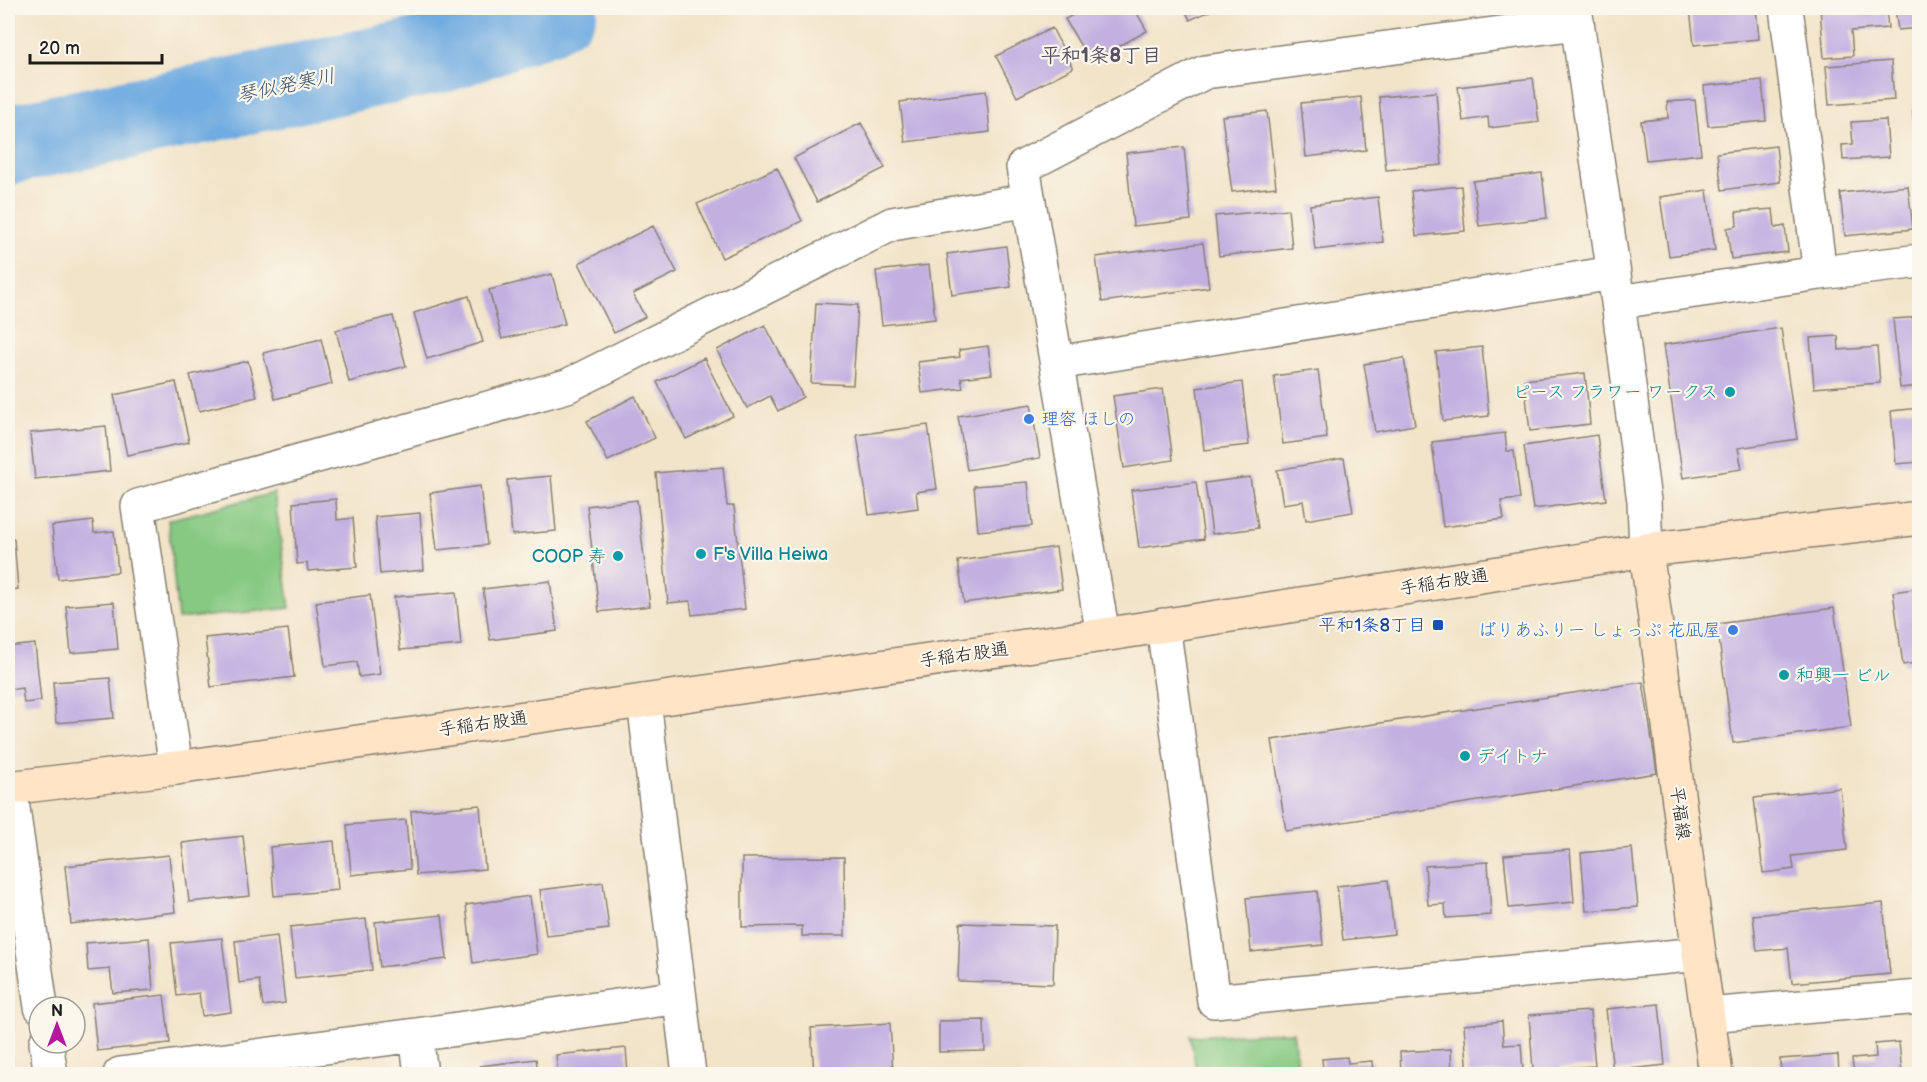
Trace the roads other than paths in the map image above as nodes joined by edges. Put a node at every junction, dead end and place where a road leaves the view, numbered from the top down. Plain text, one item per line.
1 (1786, 8) edge
2 (1576, 15) edge
3 (1029, 200) junction
4 (1920, 261) edge
5 (1820, 273) junction
6 (1616, 287) junction
7 (1057, 363) junction
8 (1920, 518) edge
9 (1646, 550) junction
10 (1162, 625) junction
11 (1103, 636) junction
12 (644, 701) junction
13 (176, 768) junction
14 (9, 787) edge
15 (1699, 954) junction
16 (39, 995) edge
17 (1920, 996) edge
18 (679, 997) junction
19 (1707, 1015) junction
20 (416, 1035) junction
21 (48, 1055) edge
22 (163, 1072) edge
23 (51, 1074) edge
24 (120, 1074) edge
25 (421, 1074) edge
26 (689, 1074) edge
27 (1716, 1074) edge

1 - 5 street
2 - 3 street
2 - 6 street
3 - 7 street
3 - 13 street
4 - 5 street
5 - 6 street
6 - 7 street
6 - 9 street
7 - 11 street
8 - 9 street, 手稲右股通
9 - 10 street, 手稲右股通
9 - 15 street, 平福線
10 - 11 street, 手稲右股通
10 - 15 street
11 - 12 street, 手稲右股通
12 - 13 street, 手稲右股通
12 - 18 street
13 - 14 street, 手稲右股通
14 - 16 street
15 - 19 street, 平福線
17 - 19 street
18 - 20 street
18 - 26 street
19 - 27 street, 平福線
20 - 22 street
20 - 25 street
21 - 23 street
22 - 24 street

